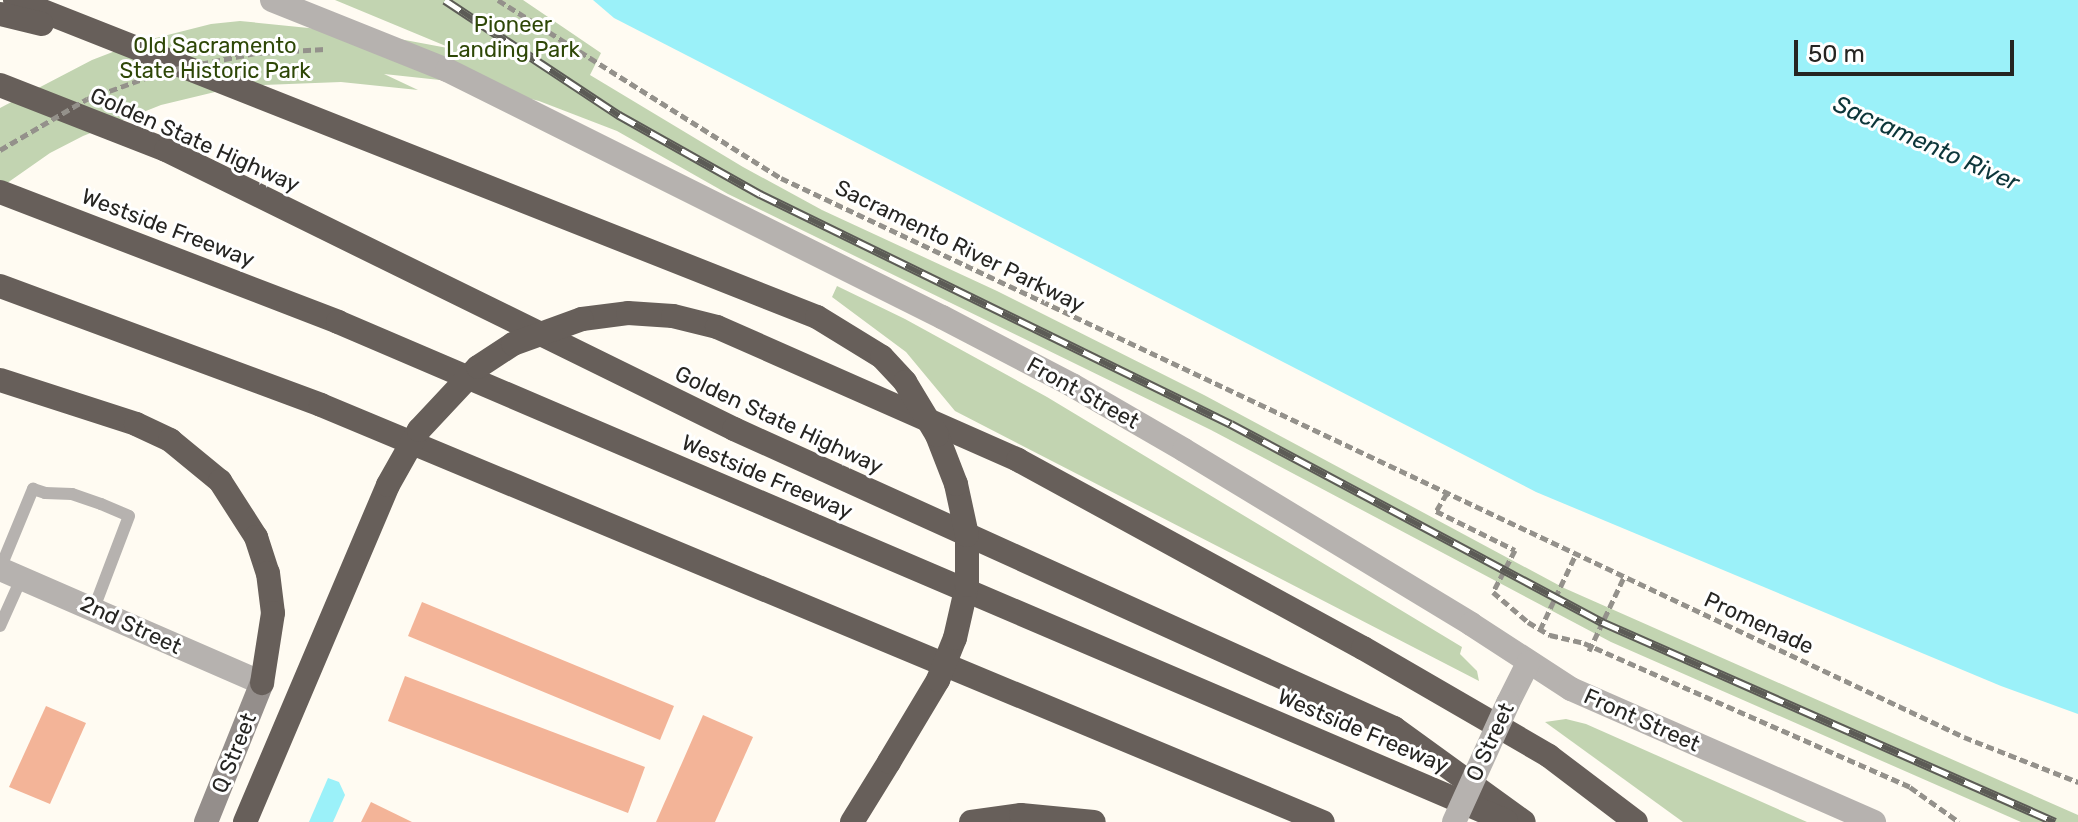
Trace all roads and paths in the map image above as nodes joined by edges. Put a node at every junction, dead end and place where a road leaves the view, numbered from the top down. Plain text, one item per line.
1 (15, 0) edge
2 (272, 0) edge
3 (498, 0) edge
4 (0, 14) edge
5 (126, 43) junction
6 (325, 49) dead end
7 (0, 85) edge
8 (0, 150) edge
9 (0, 192) edge
10 (0, 286) edge
11 (0, 298) edge
12 (72, 314) junction
13 (0, 380) edge
14 (1429, 485) joint
15 (1447, 493) junction
16 (1576, 554) junction
17 (11, 574) edge
18 (1624, 577) junction
19 (94, 608) junction
20 (0, 626) edge
21 (1540, 630) junction
22 (1590, 649) junction
23 (1528, 663) junction
24 (262, 683) junction
25 (2078, 782) edge
26 (206, 822) edge
27 (245, 822) edge
28 (852, 822) edge
29 (971, 822) edge
30 (1094, 822) edge
31 (1323, 822) edge
32 (1454, 822) edge
33 (1509, 822) edge
34 (1524, 822) edge
35 (1636, 822) edge
36 (1874, 822) edge
37 (1959, 822) edge

1 - 5 highway
2 - 23 street, Front Street
3 - 14 path, Sacramento River Parkway
4 - 5 highway
5 - 28 highway, bridge
6 - 8 path, bridge
7 - 34 highway, Golden State Highway
9 - 33 highway, Westside Freeway
10 - 12 highway
11 - 12 highway
12 - 31 highway
13 - 24 highway
14 - 15 path, Promenade
15 - 16 path, Promenade
15 - 21 path
16 - 18 path, Promenade
16 - 21 path
17 - 19 street, 2nd Street
17 - 19 lane
17 - 20 lane
18 - 22 path
18 - 25 path, Promenade
19 - 24 street, 2nd Street
21 - 22 path
22 - 37 path
23 - 32 street, O Street, bridge
23 - 36 street, Front Street
24 - 26 main road, Q Street
27 - 35 highway, bridge
29 - 30 highway

